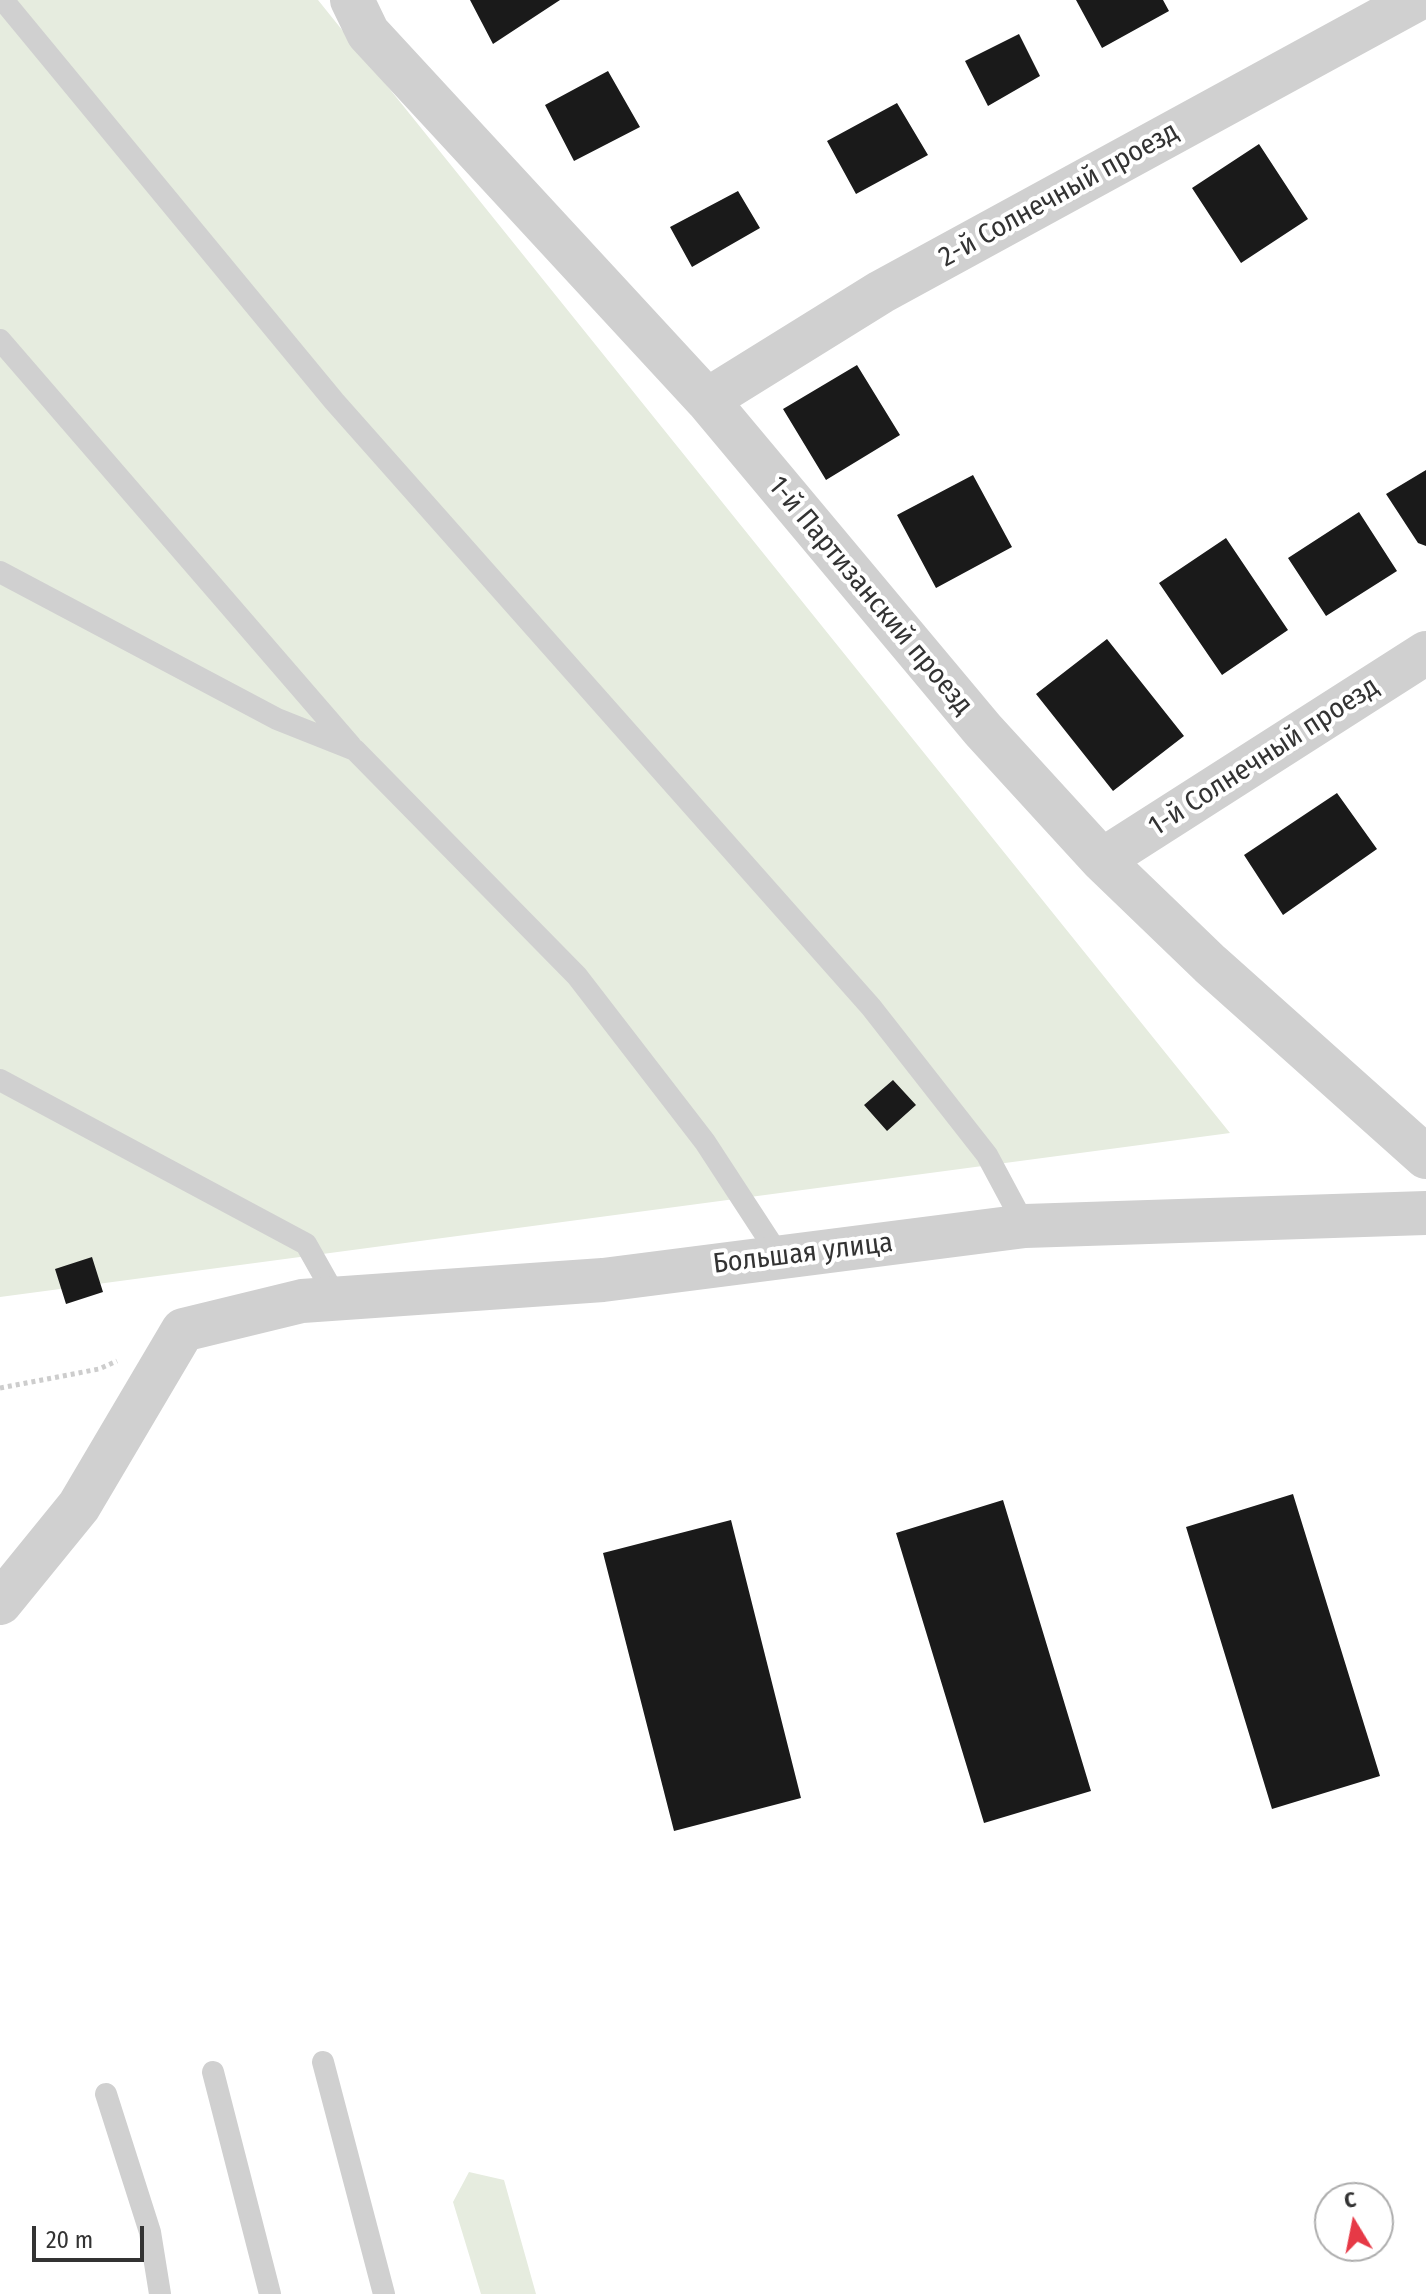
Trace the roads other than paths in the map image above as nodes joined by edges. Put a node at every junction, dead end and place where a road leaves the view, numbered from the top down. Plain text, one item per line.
1 (3, 0) edge
2 (352, 0) edge
3 (1416, 0) edge
4 (0, 340) edge
5 (707, 400) junction
6 (0, 572) edge
7 (1426, 653) edge
8 (355, 750) junction
9 (1102, 860) junction
10 (0, 1080) edge
11 (1426, 1157) edge
12 (1426, 1213) edge
13 (1025, 1226) junction
14 (780, 1257) junction
15 (337, 1299) junction
16 (0, 1603) edge
17 (323, 2062) dead end
18 (213, 2072) dead end
19 (106, 2094) dead end
20 (160, 2294) edge
21 (270, 2294) edge
22 (384, 2294) edge

1 - 13 lane
2 - 5 street, 1-й Партизанский проезд
3 - 5 street, 2-й Солнечный проезд
4 - 8 lane
5 - 9 street, 1-й Партизанский проезд
6 - 8 lane
7 - 9 street, 1-й Солнечный проезд
8 - 14 lane
9 - 11 street, 1-й Партизанский проезд
10 - 15 lane
12 - 13 street, Большая улица
13 - 14 street, Большая улица
14 - 15 street, Большая улица
15 - 16 street, Большая улица
17 - 22 lane
18 - 21 lane
19 - 20 lane

